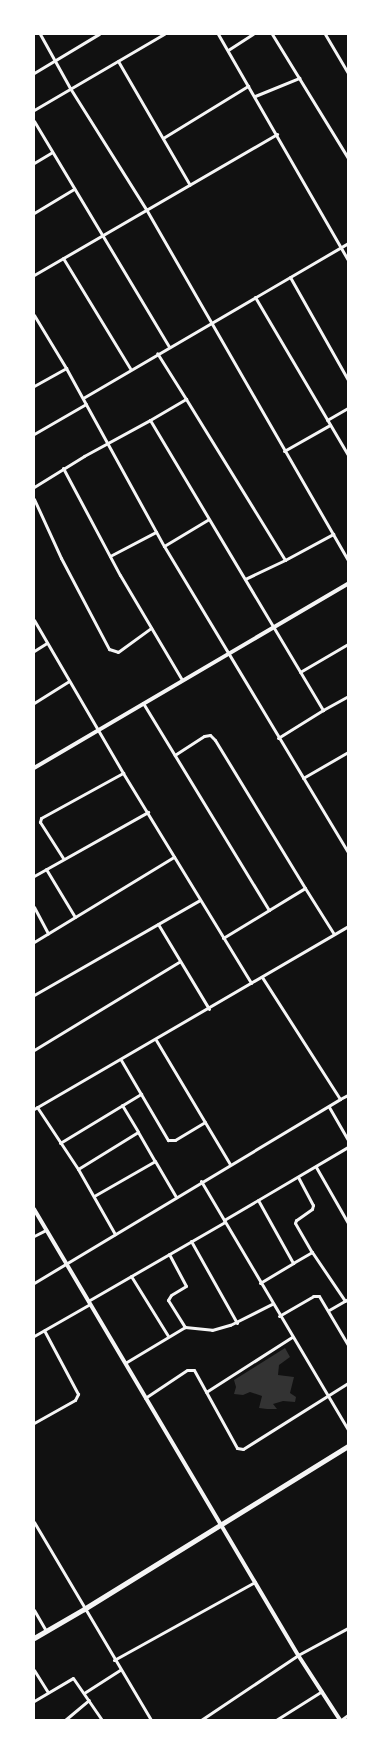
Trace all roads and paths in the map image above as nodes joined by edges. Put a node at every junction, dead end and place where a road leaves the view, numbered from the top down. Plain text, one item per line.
1 (40, 34) edge
2 (99, 34) edge
3 (164, 34) edge
4 (218, 34) edge
5 (253, 34) edge
6 (272, 34) edge
7 (325, 34) edge
8 (228, 50) junction
9 (55, 60) junction
10 (118, 60) junction
11 (347, 70) edge
12 (34, 73) edge
13 (299, 78) junction
14 (248, 86) junction
15 (70, 88) junction
16 (255, 96) junction
17 (34, 110) edge
18 (34, 121) edge
19 (277, 134) junction
20 (163, 138) junction
21 (52, 152) junction
22 (348, 158) edge
23 (34, 163) edge
24 (190, 185) junction
25 (74, 189) junction
26 (146, 209) junction
27 (34, 214) edge
28 (103, 236) junction
29 (348, 243) edge
30 (341, 247) junction
31 (63, 258) junction
32 (348, 260) edge
33 (34, 275) edge
34 (290, 277) junction
35 (255, 297) junction
36 (34, 315) edge
37 (213, 322) junction
38 (169, 347) junction
39 (158, 353) junction
40 (66, 368) junction
41 (130, 368) junction
42 (348, 380) edge
43 (34, 386) edge
44 (83, 398) junction
45 (186, 400) junction
46 (86, 404) junction
47 (348, 408) edge
48 (150, 420) junction
49 (327, 420) junction
50 (330, 425) junction
51 (34, 434) edge
52 (107, 442) junction
53 (284, 451) junction
54 (348, 455) edge
55 (63, 468) junction
56 (34, 487) edge
57 (34, 499) edge
58 (209, 519) junction
59 (156, 532) junction
60 (333, 534) junction
61 (164, 546) junction
62 (110, 556) junction
63 (285, 560) junction
64 (348, 560) edge
65 (245, 579) junction
66 (348, 584) edge
67 (34, 620) edge
68 (151, 628) junction
69 (274, 628) junction
70 (47, 642) junction
71 (348, 644) edge
72 (34, 651) edge
73 (228, 655) junction
74 (300, 672) junction
75 (182, 680) junction
76 (70, 682) junction
77 (348, 696) edge
78 (34, 703) edge
79 (143, 703) junction
80 (323, 710) junction
81 (99, 728) junction
82 (278, 738) junction
83 (348, 752) edge
84 (175, 755) junction
85 (34, 768) edge
86 (123, 773) junction
87 (303, 778) junction
88 (148, 812) junction
89 (348, 852) edge
90 (174, 857) junction
91 (63, 858) junction
92 (46, 870) junction
93 (34, 876) edge
94 (305, 888) junction
95 (200, 900) junction
96 (34, 906) edge
97 (269, 910) junction
98 (75, 917) junction
99 (158, 924) junction
100 (348, 926) edge
101 (48, 933) junction
102 (334, 935) junction
103 (223, 938) junction
104 (34, 942) edge
105 (180, 962) junction
106 (262, 977) junction
107 (252, 983) junction
108 (34, 995) edge
109 (209, 1008) junction
110 (156, 1040) junction
111 (34, 1050) edge
112 (121, 1060) junction
113 (141, 1094) junction
114 (348, 1094) edge
115 (340, 1099) junction
116 (122, 1105) junction
117 (329, 1107) junction
118 (36, 1108) edge
119 (205, 1122) junction
120 (138, 1132) junction
121 (348, 1140) edge
122 (60, 1143) junction
123 (348, 1148) edge
124 (155, 1161) junction
125 (230, 1164) junction
126 (316, 1166) junction
127 (78, 1169) junction
128 (298, 1177) junction
129 (201, 1181) junction
130 (94, 1196) junction
131 (176, 1197) junction
132 (258, 1200) junction
133 (34, 1210) edge
134 (224, 1221) junction
135 (348, 1223) edge
136 (46, 1230) junction
137 (115, 1234) junction
138 (34, 1236) edge
139 (191, 1242) junction
140 (312, 1252) junction
141 (169, 1254) junction
142 (293, 1263) junction
143 (66, 1264) junction
144 (131, 1276) junction
145 (260, 1282) junction
146 (34, 1283) edge
147 (347, 1300) edge
148 (89, 1302) junction
149 (272, 1304) junction
150 (329, 1310) junction
151 (279, 1316) junction
152 (237, 1323) junction
153 (185, 1327) junction
154 (44, 1330) junction
155 (34, 1336) edge
156 (168, 1336) junction
157 (292, 1337) junction
158 (348, 1345) edge
159 (124, 1363) junction
160 (348, 1382) edge
161 (206, 1392) junction
162 (328, 1395) junction
163 (146, 1398) junction
164 (34, 1423) edge
165 (348, 1430) edge
166 (348, 1446) edge
167 (34, 1522) edge
168 (222, 1524) junction
169 (256, 1582) junction
170 (84, 1609) junction
171 (34, 1610) edge
172 (348, 1628) edge
173 (46, 1631) junction
174 (34, 1638) edge
175 (298, 1656) junction
176 (114, 1660) junction
177 (34, 1670) edge
178 (120, 1670) junction
179 (322, 1691) junction
180 (48, 1692) junction
181 (84, 1693) junction
182 (89, 1700) junction
183 (34, 1701) edge
184 (348, 1715) edge
185 (283, 1719) edge
186 (64, 1720) edge
187 (102, 1720) edge
188 (151, 1720) edge
189 (201, 1720) edge
190 (276, 1720) edge
191 (340, 1720) edge

1 - 9 street
2 - 9 street
3 - 10 street
4 - 8 street
5 - 8 street
6 - 13 street
7 - 11 street
8 - 14 street
9 - 12 street
9 - 15 street
10 - 15 street
10 - 20 street
13 - 16 street
13 - 22 street
14 - 16 street
14 - 20 street
15 - 17 street
15 - 26 street
16 - 19 street
18 - 21 street
19 - 24 street
19 - 30 street
20 - 24 street
21 - 23 street
21 - 25 street
24 - 26 street
25 - 27 street
25 - 28 street
26 - 28 street
26 - 37 street
28 - 31 street
28 - 38 street
29 - 30 street
30 - 32 street
30 - 34 street
31 - 33 street
31 - 41 street
34 - 35 street
34 - 42 street
35 - 37 street
35 - 49 street
36 - 40 street
37 - 38 street
37 - 53 street
38 - 39 street
39 - 41 street
39 - 45 street
40 - 43 street
40 - 44 street
41 - 44 street
44 - 46 street
45 - 48 street
45 - 63 street
46 - 51 street
46 - 52 street
47 - 49 street
48 - 52 street
48 - 58 street
49 - 50 street
50 - 53 street
50 - 54 street
52 - 55 street
52 - 59 street
53 - 60 street
55 - 56 street
55 - 62 street
57 - 68 street
58 - 61 street
58 - 65 street
59 - 61 street
59 - 62 street
60 - 63 street
60 - 64 street
61 - 73 street
62 - 68 street
63 - 65 street
65 - 69 street
66 - 69 street
67 - 70 street
68 - 75 street
69 - 73 street
69 - 74 street
70 - 72 street
70 - 76 street
71 - 74 street
73 - 75 street
73 - 82 street
74 - 80 street
75 - 79 street
76 - 78 street
76 - 81 street
77 - 80 street
79 - 81 street
79 - 84 street
80 - 82 street
81 - 85 street
81 - 86 street
82 - 87 street
83 - 87 street
84 - 94 street
84 - 97 street
86 - 88 street
86 - 91 street
87 - 89 street
88 - 90 street
88 - 91 street
90 - 95 street
90 - 98 street
91 - 92 street
92 - 93 street
92 - 98 street
94 - 97 street
94 - 102 street
95 - 99 street
95 - 103 street
96 - 101 street
97 - 103 street
98 - 101 street
99 - 105 street
99 - 108 street
100 - 102 street
101 - 104 street
102 - 106 street
103 - 107 street
105 - 109 street
105 - 111 street
106 - 107 street
106 - 115 street
107 - 109 street
109 - 110 street
110 - 112 street
110 - 119 street
112 - 113 street
112 - 118 street
113 - 116 street
113 - 119 street
114 - 115 street
115 - 117 street
116 - 120 street
116 - 122 street
117 - 121 street
117 - 125 street
118 - 122 street
119 - 125 street
120 - 124 street
120 - 127 street
122 - 127 street
123 - 126 street
124 - 130 street
124 - 131 street
125 - 129 street
126 - 128 street
126 - 135 street
127 - 130 street
128 - 132 street
128 - 140 street
129 - 131 street
129 - 134 street
130 - 137 street
131 - 137 street
132 - 134 street
132 - 142 street
133 - 136 street
134 - 139 street
134 - 145 street
136 - 138 street
136 - 143 street
137 - 143 street
139 - 141 street
139 - 152 street
140 - 142 street
140 - 147 street
141 - 144 street
141 - 153 street
142 - 145 street
143 - 146 street
143 - 148 street
144 - 148 street
144 - 156 street
145 - 149 street
147 - 150 street
148 - 154 street
148 - 159 street
149 - 151 street
149 - 152 street
150 - 151 street
150 - 158 street
151 - 157 street
152 - 153 street
153 - 156 street
154 - 155 street
154 - 164 street
156 - 159 street
157 - 161 street
157 - 162 street
159 - 163 street
160 - 162 street
161 - 162 street
161 - 163 street
162 - 165 street
163 - 168 street
166 - 168 highway
167 - 170 street
168 - 169 street
168 - 170 highway
169 - 175 street
169 - 176 street
170 - 173 highway
170 - 176 street
171 - 173 street
172 - 175 street
173 - 174 highway
175 - 179 street
175 - 189 street
176 - 178 street
177 - 180 street
178 - 181 street
178 - 188 street
179 - 185 street
179 - 191 street
180 - 181 street
180 - 183 street
181 - 182 street
182 - 186 street
182 - 187 street
184 - 191 street
185 - 190 street

